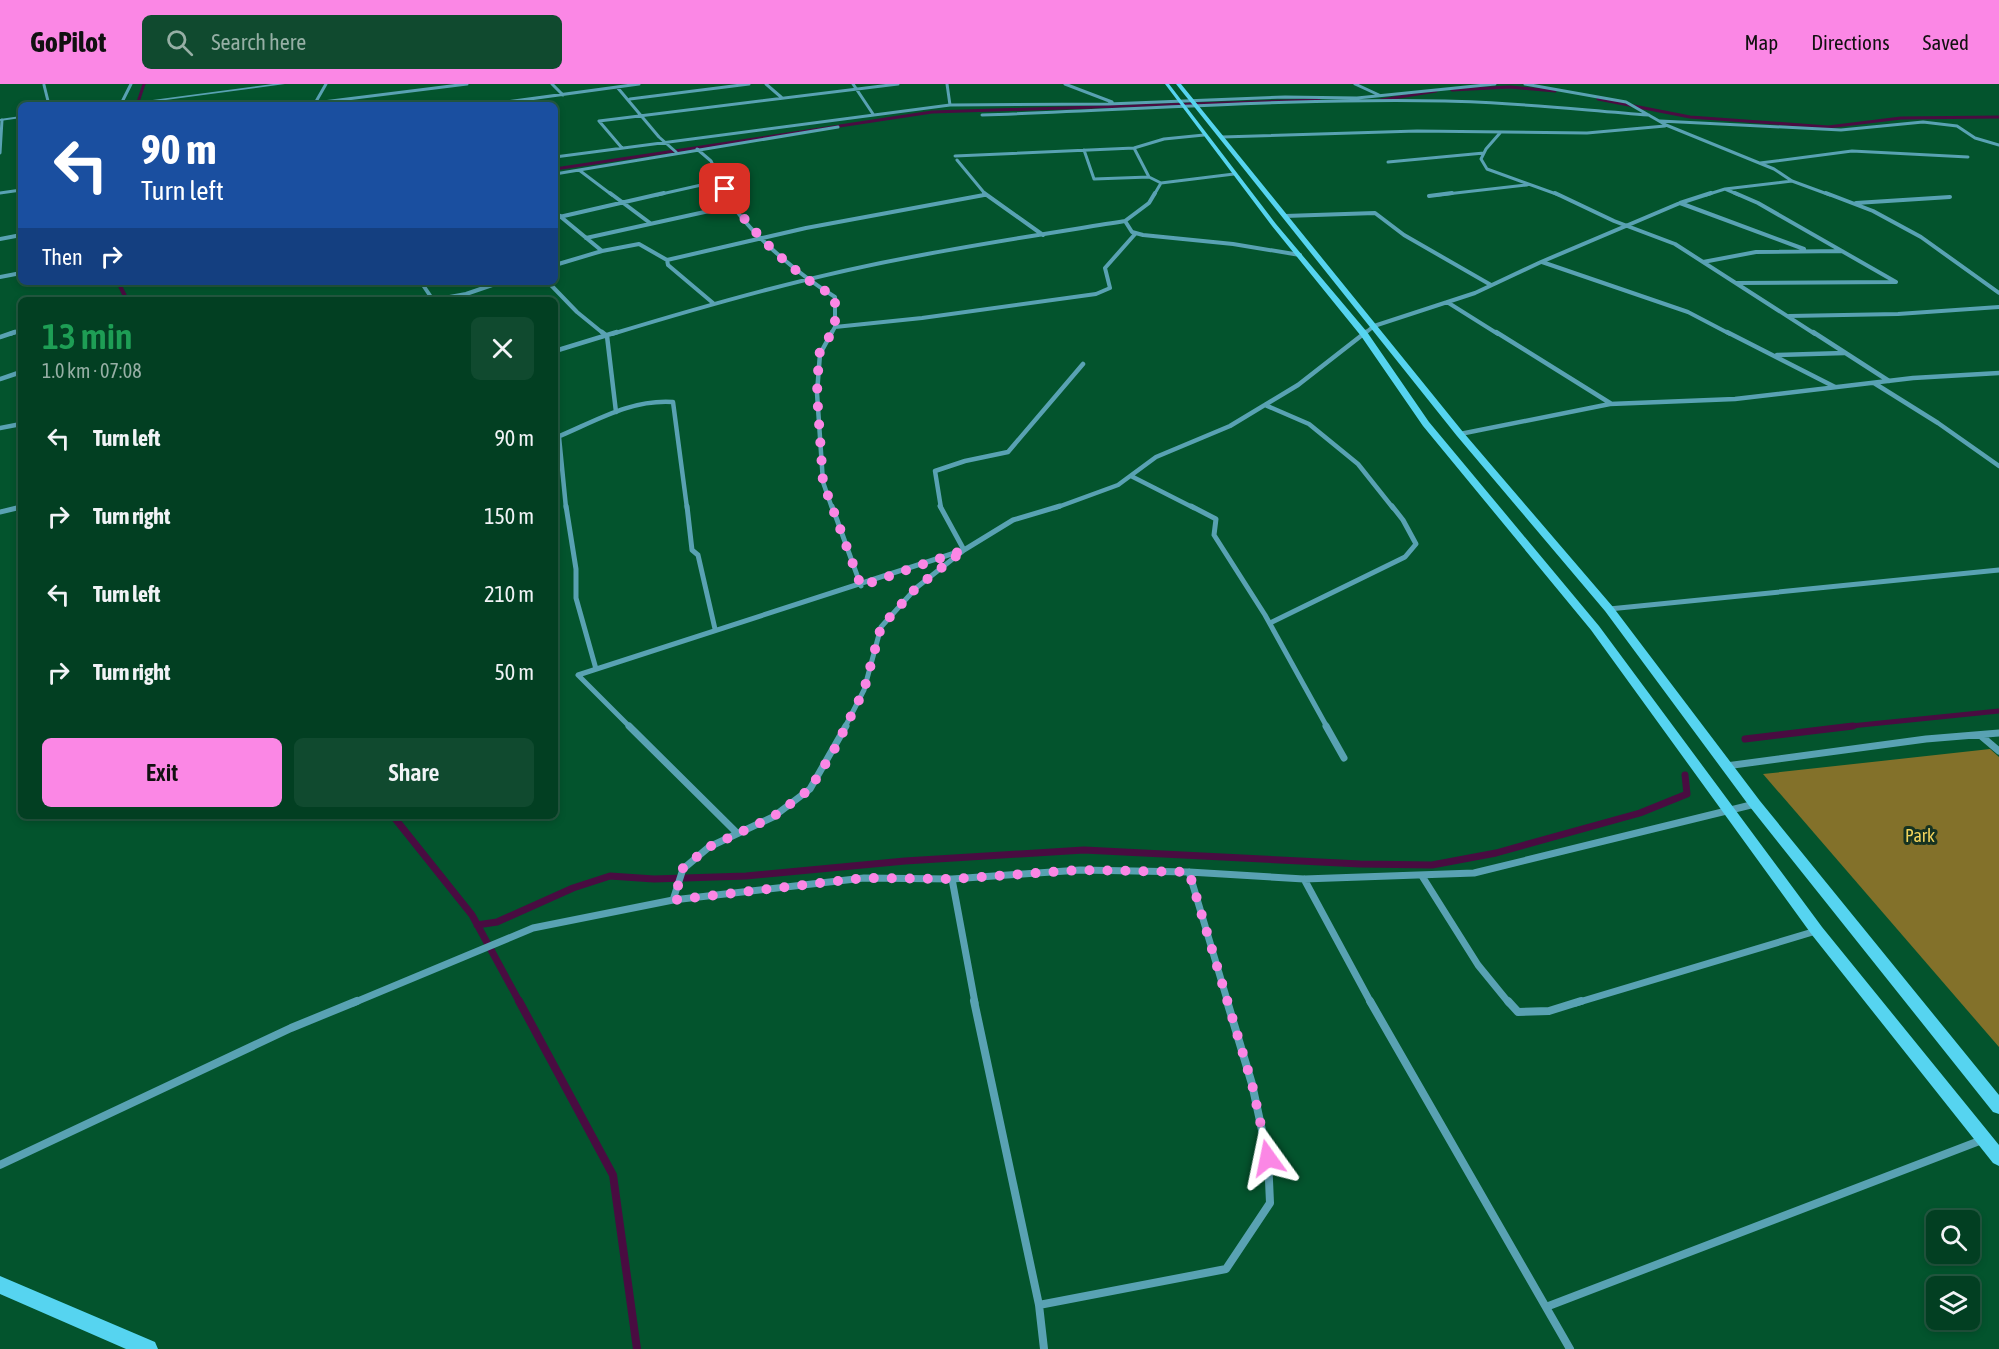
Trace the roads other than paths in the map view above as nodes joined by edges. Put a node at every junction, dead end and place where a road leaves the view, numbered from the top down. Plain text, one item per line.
1 (131, 84) edge
2 (283, 84) edge
3 (326, 84) edge
4 (467, 84) edge
5 (552, 84) edge
6 (612, 84) edge
7 (639, 84) edge
8 (749, 84) edge
9 (766, 84) edge
10 (853, 84) edge
11 (898, 84) edge
12 (947, 84) edge
13 (1065, 84) edge
14 (1167, 84) edge
15 (1178, 84) edge
16 (1355, 84) edge
17 (1495, 84) edge
18 (1525, 84) edge
19 (44, 85) edge
20 (617, 87) junction
21 (855, 89) junction
22 (563, 94) junction
23 (1381, 96) junction
24 (781, 98) junction
25 (630, 99) junction
26 (48, 102) edge
27 (124, 102) edge
28 (138, 102) edge
29 (315, 102) edge
30 (329, 102) edge
31 (511, 102) edge
32 (1115, 103) junction
33 (1188, 103) junction
34 (951, 105) junction
35 (640, 114) junction
36 (873, 114) junction
37 (982, 115) dead end
38 (1649, 115) junction
39 (18, 117) edge
40 (1, 120) edge
41 (1659, 121) junction
42 (1666, 125) junction
43 (838, 128) dead end
44 (1500, 133) junction
45 (1204, 135) junction
46 (1222, 137) junction
47 (661, 142) junction
48 (1999, 145) edge
49 (1134, 147) junction
50 (622, 148) junction
51 (0, 150) edge
52 (697, 150) junction
53 (1084, 150) junction
54 (674, 151) junction
55 (1484, 153) junction
56 (558, 156) edge
57 (1968, 157) dead end
58 (1388, 162) dead end
59 (1758, 163) junction
60 (579, 170) junction
61 (558, 174) edge
62 (1234, 174) junction
63 (1149, 177) junction
64 (719, 181) junction
65 (1792, 181) junction
66 (1161, 183) junction
67 (1531, 184) junction
68 (1725, 189) junction
69 (18, 191) edge
70 (0, 194) edge
71 (984, 195) junction
72 (1429, 196) dead end
73 (1950, 197) dead end
74 (624, 201) junction
75 (1680, 203) junction
76 (1852, 204) junction
77 (732, 206) junction
78 (1286, 216) junction
79 (560, 217) joint
80 (1125, 221) junction
81 (650, 223) junction
82 (1628, 225) junction
83 (1136, 233) junction
84 (18, 236) edge
85 (1043, 236) junction
86 (586, 238) junction
87 (762, 238) junction
88 (0, 239) edge
89 (602, 251) junction
90 (1808, 251) junction
91 (1842, 251) junction
92 (1300, 255) junction
93 (667, 260) junction
94 (1703, 261) junction
95 (1541, 262) junction
96 (558, 264) edge
97 (18, 274) edge
98 (0, 277) edge
99 (807, 280) junction
100 (1737, 283) junction
101 (492, 285) edge
102 (551, 285) edge
103 (1491, 285) junction
104 (1999, 293) edge
105 (466, 294) junction
106 (450, 297) edge
107 (468, 297) edge
108 (1447, 302) junction
109 (713, 303) junction
110 (1999, 307) edge
111 (1789, 316) junction
112 (1374, 326) junction
113 (835, 327) junction
114 (18, 331) edge
115 (1364, 334) junction
116 (608, 336) junction
117 (0, 337) edge
118 (558, 350) edge
119 (1846, 353) junction
120 (1776, 356) junction
121 (1083, 364) dead end
122 (18, 373) edge
123 (1999, 373) edge
124 (0, 379) edge
125 (1889, 381) junction
126 (1874, 383) junction
127 (1836, 387) junction
128 (1610, 404) junction
129 (1265, 405) junction
130 (616, 412) junction
131 (18, 425) edge
132 (0, 429) edge
133 (1460, 434) junction
134 (558, 438) edge
135 (558, 446) edge
136 (1999, 466) edge
137 (1131, 476) junction
138 (18, 508) edge
139 (0, 512) edge
140 (964, 550) junction
141 (1999, 570) edge
142 (861, 586) junction
143 (1609, 609) junction
144 (1270, 623) junction
145 (715, 629) junction
146 (597, 669) junction
147 (1999, 733) edge
148 (1980, 735) junction
149 (1999, 751) edge
150 (1344, 758) dead end
151 (1726, 766) junction
152 (1755, 804) junction
153 (1728, 811) junction
154 (737, 833) junction
155 (1189, 872) junction
156 (1422, 876) junction
157 (952, 879) junction
158 (1304, 879) junction
159 (674, 900) junction
160 (1817, 931) junction
161 (1999, 1107) edge
162 (1985, 1138) junction
163 (1999, 1158) edge
164 (0, 1165) edge
165 (0, 1285) edge
166 (1039, 1305) junction
167 (1546, 1306) junction
168 (148, 1349) edge
169 (1044, 1349) edge
170 (1570, 1349) edge

1 - 27 street
2 - 28 street
3 - 29 street
4 - 30 street
5 - 22 street
6 - 20 street
7 - 20 street
8 - 25 street
9 - 24 street
10 - 21 street
11 - 21 street
12 - 34 street
13 - 32 street
14 - 33 main road
15 - 33 main road
16 - 23 street
17 - 23 street
18 - 38 street
19 - 26 street
20 - 22 street
20 - 25 street
21 - 24 street
21 - 36 street
22 - 31 street
23 - 33 street
24 - 35 street
25 - 35 street
32 - 33 street
32 - 34 street
33 - 37 street
33 - 38 street
33 - 45 main road
33 - 46 main road
34 - 36 street
35 - 47 street
35 - 50 street
36 - 47 street
38 - 41 street
39 - 40 street
40 - 51 street
41 - 42 street
41 - 48 street
42 - 44 street
42 - 59 street
43 - 52 street
44 - 46 street
44 - 55 street
45 - 49 street
45 - 62 main road
46 - 78 main road
47 - 50 street
47 - 54 street
49 - 53 street
49 - 63 street
50 - 56 street
52 - 54 street
52 - 64 street
53 - 63 street
53 - 71 street
54 - 60 street
55 - 58 street
55 - 67 street
57 - 59 street
59 - 65 street
60 - 61 street
60 - 74 street
62 - 66 street
62 - 92 main road
63 - 66 street
64 - 74 street
64 - 77 street
65 - 68 street
65 - 76 street
66 - 80 street
67 - 72 street
67 - 82 street
68 - 75 street
68 - 91 street
69 - 70 street
71 - 85 street
71 - 87 street
73 - 76 street
74 - 79 street
74 - 81 street
75 - 82 street
75 - 90 street
76 - 104 street
77 - 81 street
77 - 87 street
78 - 103 street
78 - 112 main road
79 - 86 street
80 - 83 street
80 - 85 street
81 - 86 street
82 - 94 street
82 - 95 street
83 - 92 street
83 - 113 street
84 - 88 street
85 - 99 street
86 - 89 street
87 - 93 street
87 - 99 street
89 - 93 street
89 - 96 street
90 - 91 street
90 - 94 street
91 - 100 street
92 - 115 main road
93 - 109 street
94 - 100 street
95 - 103 street
95 - 120 street
97 - 98 street
99 - 109 street
99 - 113 street
100 - 111 street
101 - 105 street
102 - 116 street
103 - 108 street
105 - 106 street
105 - 107 street
108 - 112 street
108 - 128 street
109 - 116 street
110 - 111 street
111 - 119 street
112 - 115 street
112 - 133 main road
113 - 142 street
114 - 117 street
115 - 129 street
115 - 153 main road
116 - 118 street
116 - 130 street
119 - 120 street
119 - 125 street
120 - 127 street
121 - 140 street
122 - 124 street
123 - 125 street
125 - 126 street
126 - 127 street
126 - 136 street
127 - 128 street
128 - 133 street
129 - 137 street
129 - 144 street
130 - 134 street
130 - 145 street
131 - 132 street
133 - 143 main road
135 - 146 street
137 - 140 street
137 - 144 street
138 - 139 street
140 - 142 street
140 - 154 street
141 - 143 street
142 - 145 street
143 - 151 main road
144 - 150 street
145 - 146 street
146 - 154 street
147 - 148 street
148 - 149 street
148 - 151 street
151 - 152 main road
152 - 153 street
152 - 161 main road
153 - 156 street
153 - 160 main road
154 - 159 street
155 - 157 street
155 - 158 street
155 - 166 street
156 - 158 street
156 - 160 street
157 - 159 street
157 - 166 street
158 - 167 street
159 - 164 street
160 - 162 main road
162 - 163 main road
162 - 167 street
165 - 168 main road
166 - 169 street
167 - 170 street

